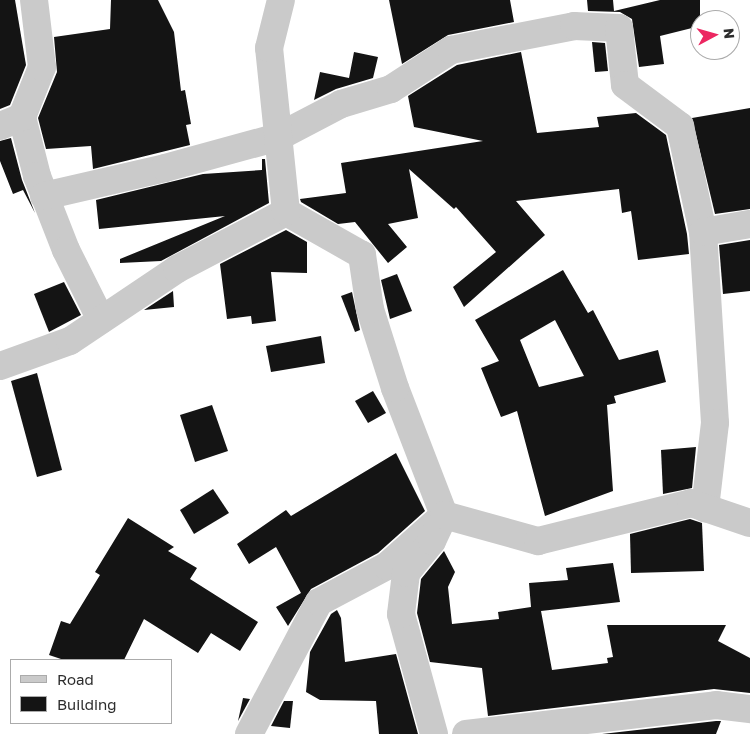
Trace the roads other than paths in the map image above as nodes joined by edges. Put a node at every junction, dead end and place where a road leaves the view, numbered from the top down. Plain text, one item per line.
1 (34, 0) edge
2 (281, 0) edge
3 (11, 122) edge
4 (278, 137) junction
5 (44, 196) junction
6 (286, 212) junction
7 (750, 224) edge
8 (703, 232) junction
9 (101, 320) junction
10 (0, 366) edge
11 (705, 508) junction
12 (444, 515) junction
13 (750, 523) edge
14 (750, 709) edge
15 (249, 734) edge
16 (434, 734) edge
17 (466, 734) edge

1 - 3 street
2 - 4 street
3 - 5 street
4 - 5 street
4 - 6 street
4 - 8 street
5 - 9 street
6 - 9 street
6 - 12 street
7 - 8 street
8 - 11 street
9 - 10 street
11 - 12 street
11 - 13 street
12 - 15 street
12 - 16 street
14 - 17 street

